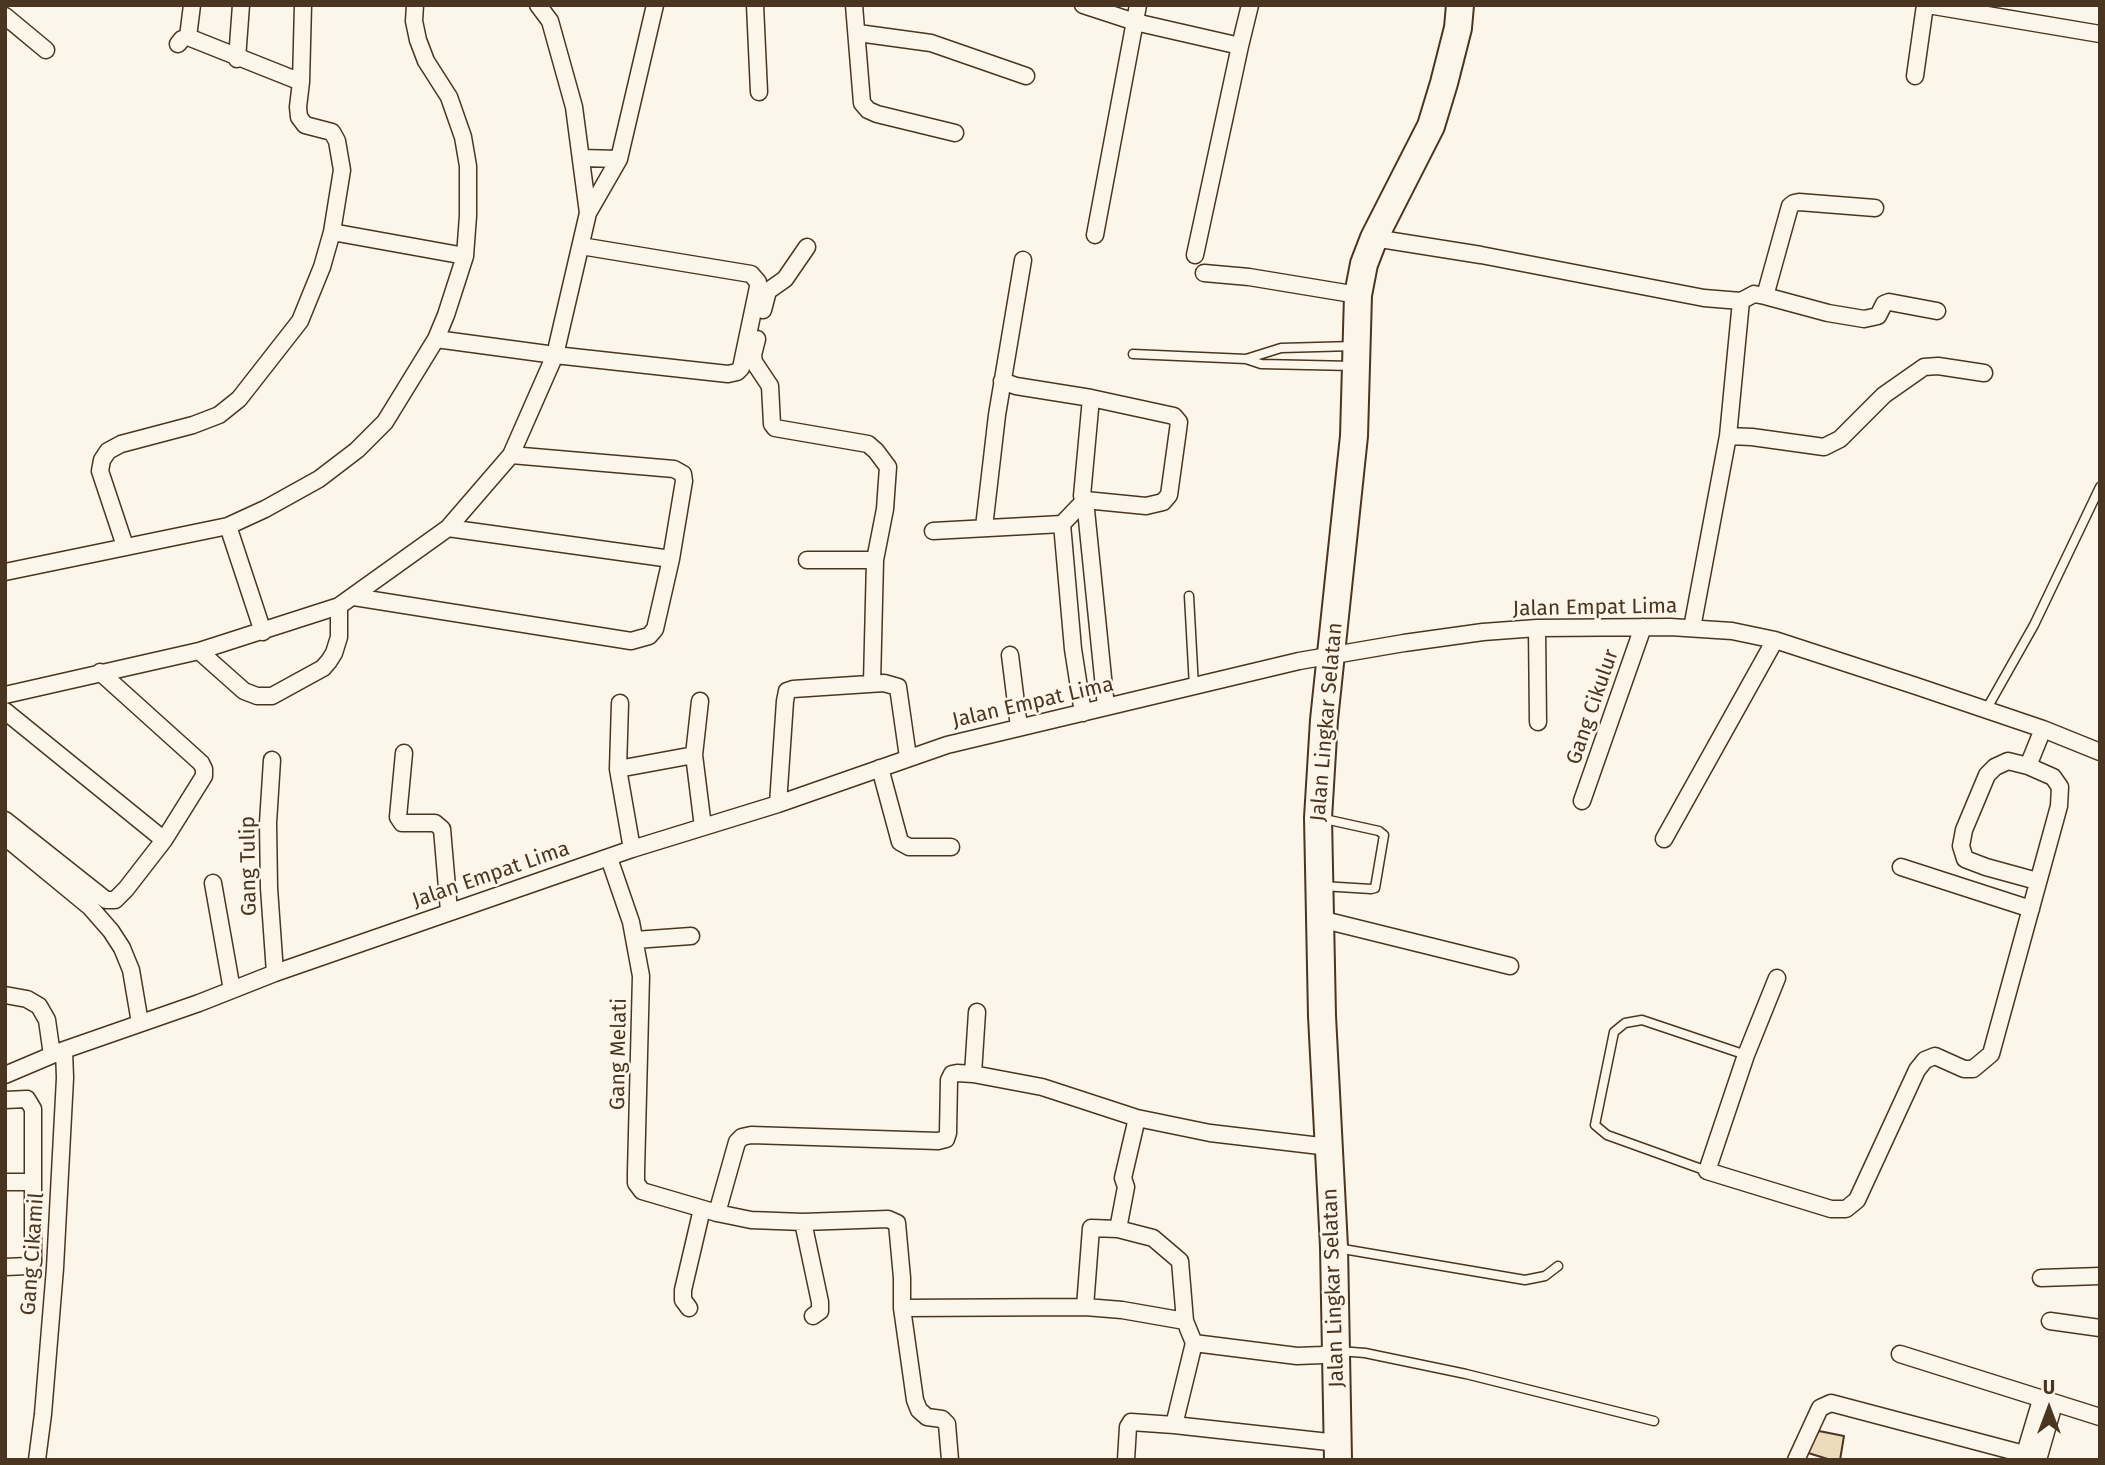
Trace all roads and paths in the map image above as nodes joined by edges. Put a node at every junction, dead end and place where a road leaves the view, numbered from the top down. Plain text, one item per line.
1 (192, 5) edge
2 (241, 5) edge
3 (303, 5) edge
4 (415, 5) edge
5 (538, 5) edge
6 (655, 5) edge
7 (755, 5) edge
8 (854, 5) edge
9 (1083, 5) edge
10 (1138, 5) edge
11 (1250, 5) edge
12 (1460, 5) edge
13 (1927, 5) edge
14 (551, 13) edge
15 (5, 16) edge
16 (1135, 22) junction
17 (858, 33) junction
18 (2100, 34) edge
19 (1240, 46) junction
20 (46, 50) dead end
21 (237, 59) junction
22 (1026, 76) dead end
23 (1915, 76) dead end
24 (301, 82) junction
25 (758, 92) dead end
26 (955, 133) dead end
27 (582, 158) junction
28 (619, 159) junction
29 (1875, 208) dead end
30 (588, 214) junction
31 (332, 232) junction
32 (1095, 235) dead end
33 (1374, 238) junction
34 (581, 246) junction
35 (807, 247) dead end
36 (1195, 255) dead end
37 (465, 256) junction
38 (1023, 260) dead end
39 (1204, 273) dead end
40 (1358, 295) junction
41 (1765, 296) junction
42 (1741, 301) junction
43 (1937, 311) dead end
44 (436, 339) junction
45 (1133, 354) dead end
46 (555, 355) junction
47 (1355, 356) junction
48 (1246, 359) junction
49 (1983, 373) dead end
50 (1002, 381) junction
51 (1091, 398) junction
52 (1728, 436) junction
53 (511, 455) junction
54 (2100, 487) edge
55 (1085, 500) junction
56 (1062, 524) junction
57 (228, 526) junction
58 (984, 527) junction
59 (448, 528) junction
60 (933, 531) dead end
61 (125, 546) junction
62 (671, 559) junction
63 (875, 559) junction
64 (807, 560) dead end
65 (5, 572) edge
66 (1189, 596) dead end
67 (354, 597) junction
68 (339, 606) junction
69 (1643, 627) junction
70 (1536, 628) junction
71 (1692, 628) junction
72 (263, 632) junction
73 (1775, 640) junction
74 (199, 651) junction
75 (1010, 655) dead end
76 (1332, 656) junction
77 (100, 672) junction
78 (872, 683) junction
79 (1194, 687) junction
80 (5, 695) edge
81 (700, 701) dead end
82 (620, 703) dead end
83 (1106, 707) junction
84 (1986, 710) junction
85 (5, 711) edge
86 (1083, 713) junction
87 (1538, 722) dead end
88 (1019, 727) junction
89 (2043, 729) junction
90 (2100, 752) edge
91 (404, 753) dead end
92 (694, 755) junction
93 (908, 757) junction
94 (272, 760) dead end
95 (2028, 766) junction
96 (880, 768) junction
97 (618, 769) junction
98 (1582, 801) dead end
99 (778, 804) junction
100 (1318, 818) junction
101 (5, 820) edge
102 (703, 827) junction
103 (5, 837) edge
104 (1664, 839) dead end
105 (164, 840) junction
106 (951, 847) dead end
107 (632, 849) junction
108 (609, 858) junction
109 (1901, 867) dead end
110 (2037, 881) junction
111 (213, 883) dead end
112 (1318, 885) junction
113 (2031, 909) junction
114 (449, 911) junction
115 (1320, 919) junction
116 (691, 936) dead end
117 (635, 940) junction
118 (1510, 966) dead end
119 (275, 972) junction
120 (1777, 978) dead end
121 (233, 990) junction
122 (5, 995) edge
123 (977, 1012) dead end
124 (140, 1023) junction
125 (58, 1052) junction
126 (1746, 1055) junction
127 (973, 1073) junction
128 (5, 1075) edge
129 (5, 1100) edge
130 (1137, 1118) junction
131 (1329, 1147) junction
132 (1707, 1171) junction
133 (5, 1182) edge
134 (32, 1182) junction
135 (710, 1211) junction
136 (803, 1222) junction
137 (1118, 1229) junction
138 (1334, 1247) junction
139 (1558, 1266) dead end
140 (5, 1267) edge
141 (2100, 1276) edge
142 (2041, 1278) dead end
143 (1085, 1307) junction
144 (689, 1308) dead end
145 (902, 1308) junction
146 (813, 1316) dead end
147 (1185, 1321) junction
148 (2050, 1321) dead end
149 (2100, 1328) edge
150 (1194, 1343) junction
151 (1336, 1351) junction
152 (1900, 1354) dead end
153 (2047, 1402) junction
154 (2100, 1417) edge
155 (1654, 1420) dead end
156 (1174, 1425) junction
157 (1338, 1451) edge
158 (2028, 1458) edge
159 (37, 1460) edge
160 (950, 1460) edge
161 (1126, 1460) edge
162 (1796, 1460) edge

1 - 21 street
2 - 21 street
3 - 24 street
4 - 37 street
5 - 14 street
6 - 28 street
7 - 25 street
8 - 17 street
9 - 16 street
10 - 16 street
11 - 19 street
12 - 33 highway, Jalan Lingkar Selatan
13 - 18 street
13 - 23 street
14 - 27 street
15 - 20 street
16 - 19 street
16 - 32 street
17 - 22 street
17 - 26 street
19 - 36 street
21 - 24 street
24 - 31 street
27 - 28 street
27 - 30 street
28 - 30 street
29 - 41 street
30 - 34 street
31 - 37 street
31 - 61 street
33 - 40 highway, Jalan Lingkar Selatan
33 - 42 street
34 - 46 street
34 - 46 street
35 - 63 street
37 - 44 street
38 - 50 street
39 - 40 street
40 - 47 highway, Jalan Lingkar Selatan
41 - 42 street
41 - 43 street
42 - 52 street
44 - 46 street
44 - 57 street
45 - 48 lane
46 - 53 street
47 - 48 lane
47 - 48 lane
47 - 76 highway, Jalan Lingkar Selatan
49 - 52 street
50 - 51 street
50 - 58 street
51 - 55 street
51 - 55 street
52 - 71 street
53 - 59 street
53 - 62 street
54 - 84 lane
55 - 56 street
55 - 83 street
56 - 58 street
56 - 86 street
57 - 61 street
57 - 72 street
58 - 60 street
59 - 62 street
59 - 67 street
61 - 65 street
62 - 67 street
63 - 64 street
63 - 78 street
66 - 79 lane
67 - 68 street
68 - 72 street
68 - 74 street
69 - 70 street, Jalan Empat Lima
69 - 71 street, Jalan Empat Lima
69 - 98 street, Gang Cikulur
70 - 76 street, Jalan Empat Lima
70 - 87 street
71 - 73 street, Jalan Empat Lima
72 - 74 street
73 - 84 street, Jalan Empat Lima
73 - 104 street
74 - 77 street
75 - 88 street
76 - 79 street, Jalan Empat Lima
76 - 100 highway, Jalan Lingkar Selatan
77 - 80 street
77 - 105 street
78 - 93 street
78 - 99 street
79 - 83 street, Jalan Empat Lima
81 - 92 street
82 - 97 street
83 - 86 street, Jalan Empat Lima
84 - 89 street, Jalan Empat Lima
85 - 105 street
86 - 88 street, Jalan Empat Lima
88 - 93 street, Jalan Empat Lima
89 - 90 street, Jalan Empat Lima
89 - 95 street
91 - 114 street
92 - 97 street
92 - 102 street
93 - 96 street, Jalan Empat Lima
94 - 119 street, Gang Tulip
95 - 110 street
95 - 110 street
96 - 99 street, Jalan Empat Lima
96 - 106 street
97 - 107 street
99 - 102 street, Jalan Empat Lima
100 - 112 highway, Jalan Lingkar Selatan
100 - 112 lane
101 - 105 street
102 - 107 street, Jalan Empat Lima
103 - 124 street
107 - 108 street, Jalan Empat Lima
108 - 114 street, Jalan Empat Lima
108 - 117 street, Gang Melati
109 - 113 street
110 - 113 street
111 - 121 street
112 - 115 highway, Jalan Lingkar Selatan
113 - 132 street
114 - 119 street, Jalan Empat Lima
115 - 118 street
115 - 131 highway, Jalan Lingkar Selatan
116 - 117 street
117 - 135 street, Gang Melati
119 - 121 street, Jalan Empat Lima
120 - 126 street
121 - 124 street, Jalan Empat Lima
122 - 125 street, Gang Cikamil
123 - 127 street
124 - 125 street, Jalan Empat Lima
125 - 128 street, Jalan Empat Lima
125 - 159 street, Gang Cikamil
126 - 132 street
126 - 132 lane
127 - 130 street
127 - 135 street
129 - 134 street
130 - 131 street
130 - 137 street
131 - 138 highway, Jalan Lingkar Selatan
133 - 134 street
134 - 140 street
135 - 136 street
135 - 144 street
136 - 145 street
136 - 146 street
137 - 143 street
137 - 147 street
138 - 139 lane
138 - 151 highway, Jalan Lingkar Selatan
141 - 142 street
143 - 145 street
143 - 147 street
145 - 160 street
147 - 150 street
148 - 149 street
150 - 151 street
150 - 156 street
151 - 155 lane
151 - 157 highway, Jalan Lingkar Selatan
152 - 153 street
153 - 154 street
153 - 158 street
156 - 157 street
156 - 161 street
158 - 162 street

